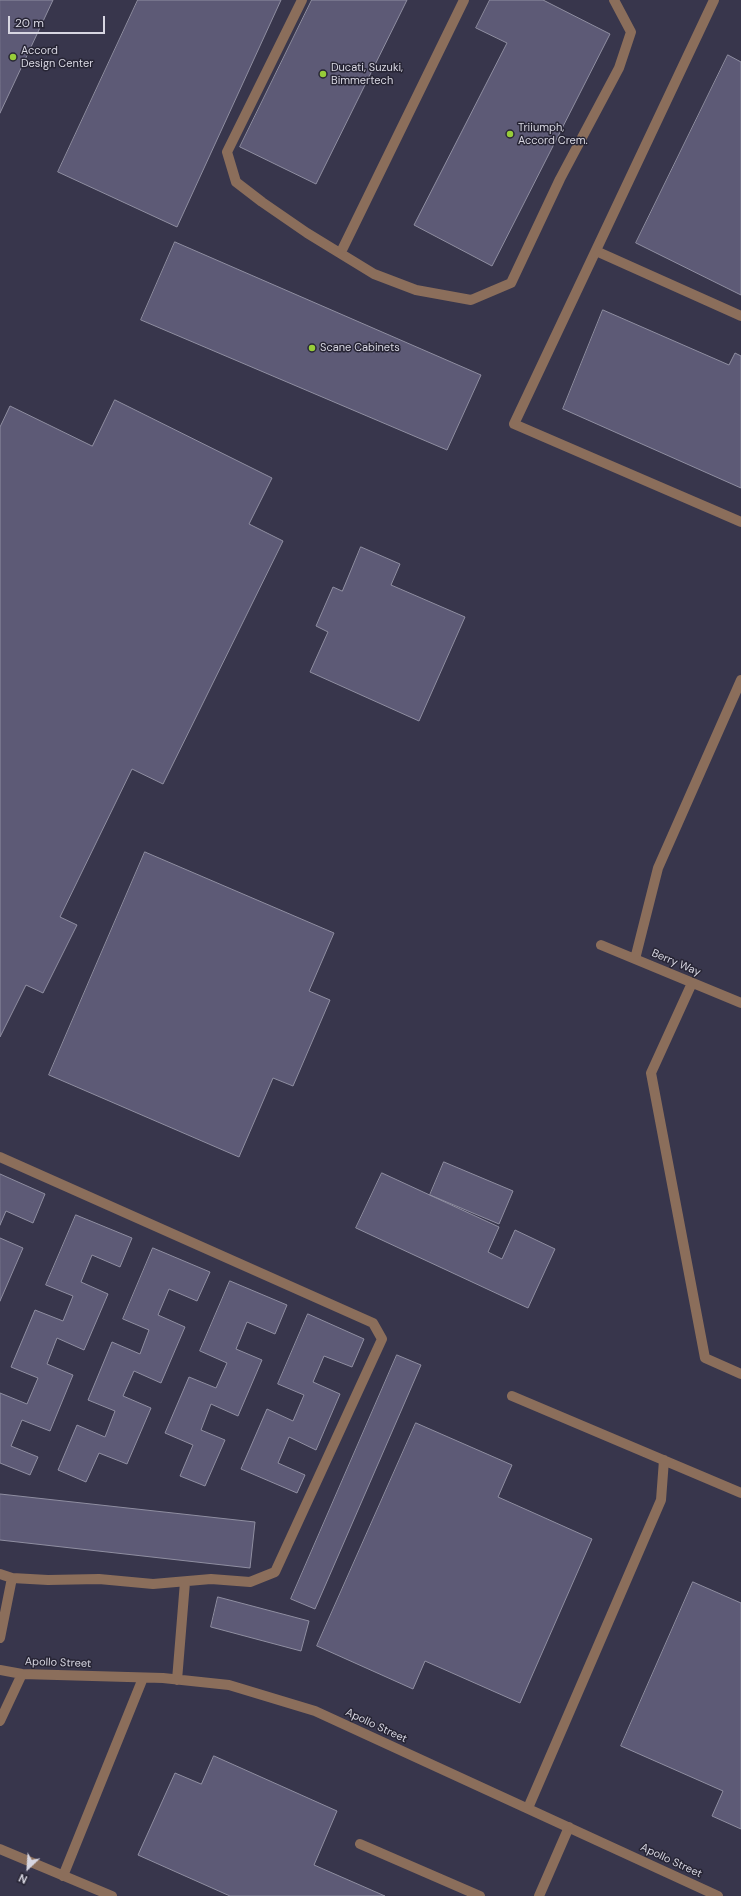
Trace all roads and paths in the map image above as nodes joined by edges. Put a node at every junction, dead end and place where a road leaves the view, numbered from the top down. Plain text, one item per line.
1 (302, 0) edge
2 (464, 0) edge
3 (614, 0) edge
4 (714, 0) edge
5 (596, 251) junction
6 (341, 252) junction
7 (741, 316) edge
8 (741, 522) edge
9 (741, 680) edge
10 (601, 945) dead end
11 (635, 959) junction
12 (692, 983) junction
13 (741, 1004) edge
14 (0, 1157) edge
15 (741, 1374) edge
16 (512, 1396) dead end
17 (664, 1460) junction
18 (741, 1493) edge
19 (0, 1574) edge
20 (12, 1578) junction
21 (185, 1582) junction
22 (0, 1638) edge
23 (0, 1670) edge
24 (22, 1674) junction
25 (143, 1678) junction
26 (177, 1680) junction
27 (0, 1721) edge
28 (528, 1808) junction
29 (569, 1828) junction
30 (360, 1844) dead end
31 (0, 1849) edge
32 (63, 1876) junction
33 (112, 1896) edge
34 (480, 1896) edge
35 (539, 1896) edge
36 (718, 1896) edge

1 - 6 street
2 - 6 street
3 - 6 street
4 - 5 street
5 - 7 street
5 - 8 street
9 - 11 street
10 - 11 street, Berry Way
11 - 12 street, Berry Way
12 - 13 street, Berry Way
12 - 15 street
14 - 21 street
16 - 17 street
17 - 18 street
17 - 28 street
19 - 20 street
20 - 21 street
20 - 22 street
21 - 26 street
23 - 24 street, Apollo Street
24 - 25 street, Apollo Street
24 - 27 street
25 - 26 street, Apollo Street
25 - 32 street
26 - 28 street, Apollo Street
28 - 29 street, Apollo Street
29 - 35 street
29 - 36 street, Apollo Street
30 - 34 street
31 - 32 street
32 - 33 street

